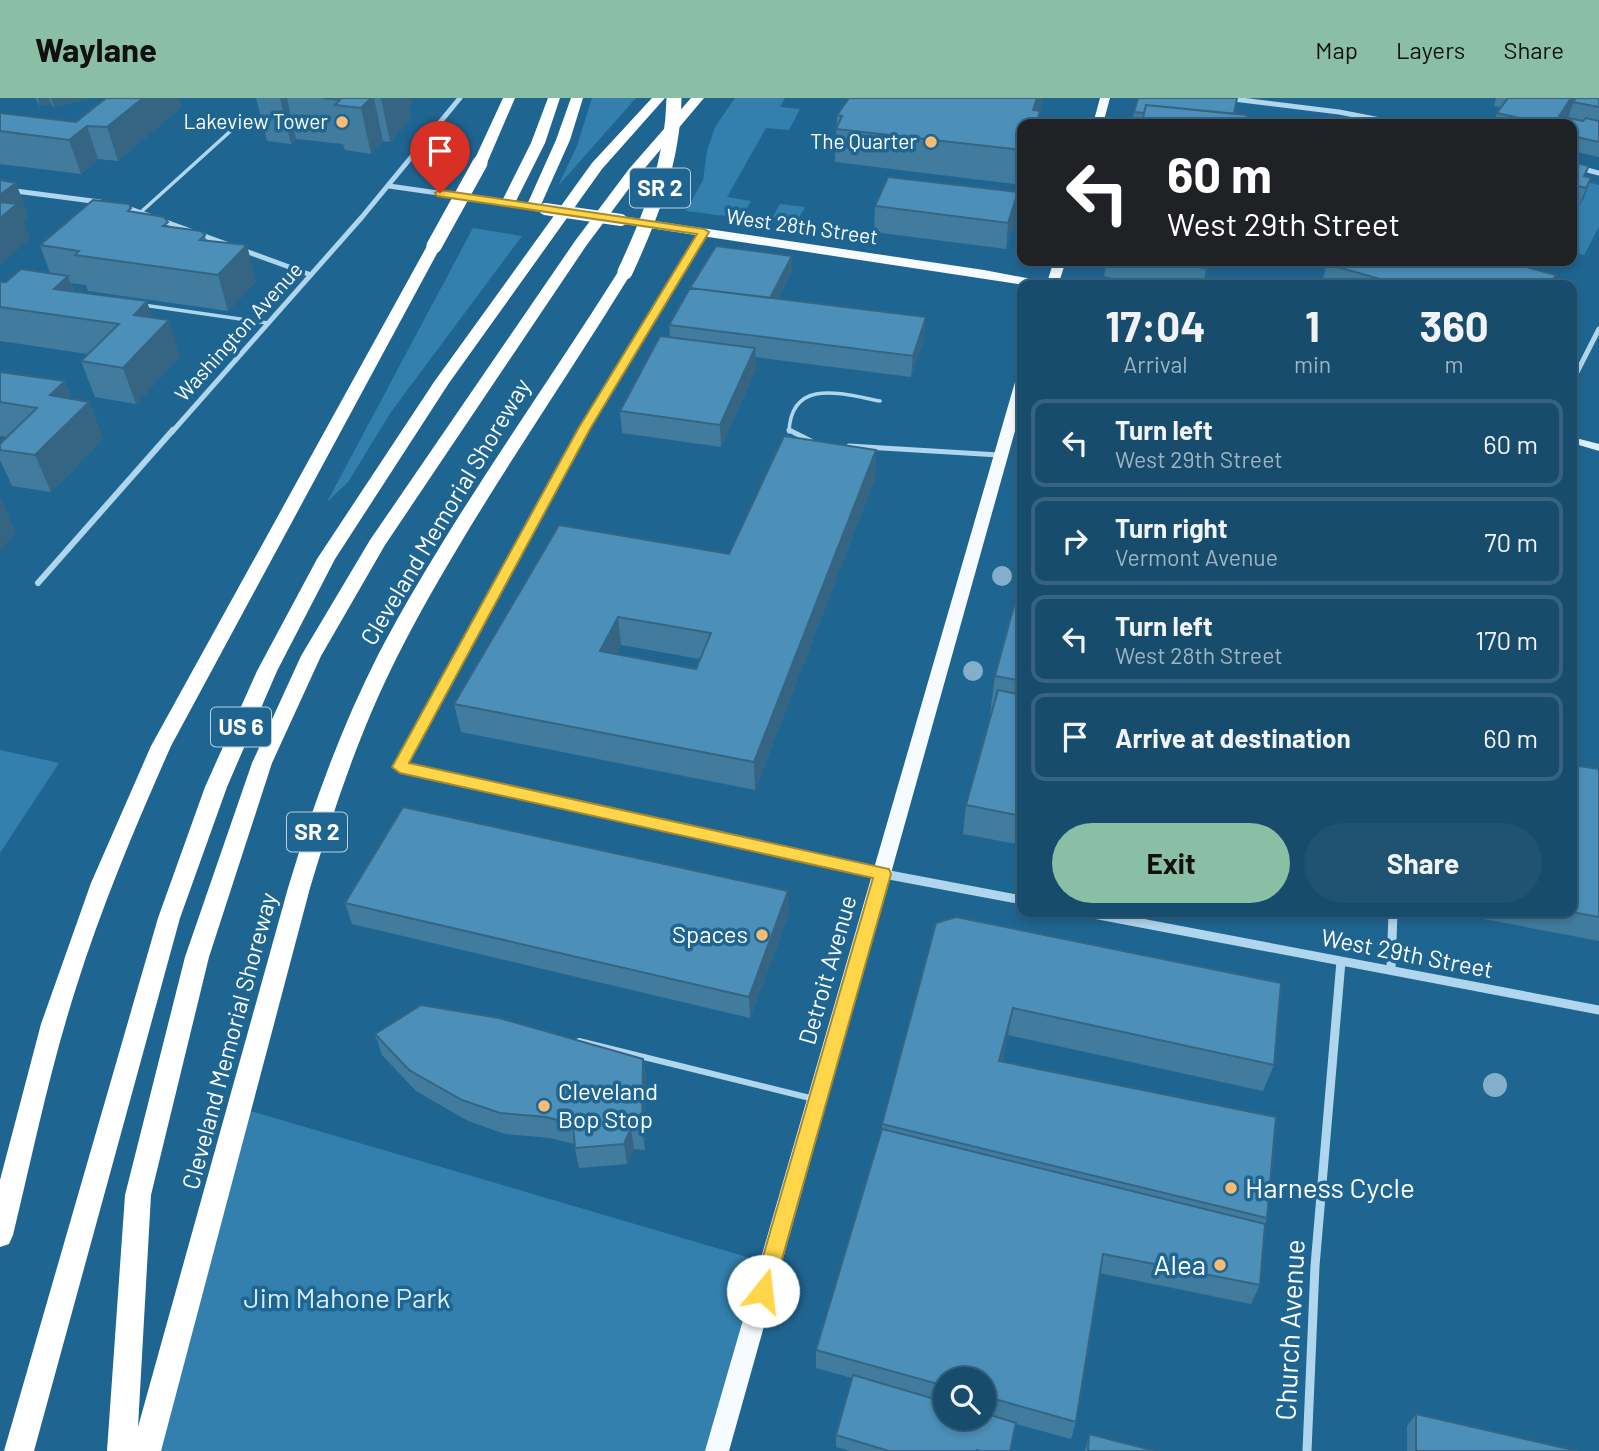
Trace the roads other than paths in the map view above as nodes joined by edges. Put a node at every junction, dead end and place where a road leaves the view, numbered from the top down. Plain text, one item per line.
1 (460, 98) edge
2 (509, 98) edge
3 (554, 98) edge
4 (578, 98) edge
5 (659, 98) edge
6 (674, 98) edge
7 (698, 98) edge
8 (1105, 98) edge
9 (1225, 98) edge
10 (1099, 119) edge
11 (1375, 119) edge
12 (235, 127) dead end
13 (1577, 167) edge
14 (1599, 173) edge
15 (388, 186) junction
16 (0, 189) edge
17 (105, 203) edge
18 (508, 203) junction
19 (114, 205) edge
20 (122, 206) junction
21 (539, 208) junction
22 (141, 212) junction
23 (115, 213) edge
24 (704, 232) junction
25 (311, 275) junction
26 (1017, 280) edge
27 (132, 304) edge
28 (268, 323) junction
29 (1599, 329) edge
30 (1577, 372) edge
31 (1017, 398) edge
32 (880, 401) dead end
33 (584, 429) joint
34 (1577, 441) edge
35 (818, 442) edge
36 (839, 446) edge
37 (1599, 448) edge
38 (999, 455) junction
39 (38, 583) dead end
40 (400, 767) joint
41 (883, 874) junction
42 (1017, 899) edge
43 (1109, 917) edge
44 (1393, 917) edge
45 (1341, 961) junction
46 (1391, 970) junction
47 (1599, 1010) edge
48 (564, 1037) edge
49 (818, 1100) junction
50 (0, 1235) edge
51 (19, 1451) edge
52 (122, 1451) edge
53 (146, 1451) edge
54 (717, 1451) edge
55 (1307, 1451) edge

1 - 15 street, Washington Avenue
2 - 50 highway, bridge
3 - 18 highway
4 - 21 highway
5 - 51 highway, US 6
6 - 53 highway, Cleveland Memorial Shoreway / SR 2, bridge
7 - 52 highway, US 6
8 - 10 main road
9 - 11 street
12 - 22 lane
13 - 14 street
15 - 18 street, West 28th Street
15 - 25 street, Washington Avenue
16 - 17 street
18 - 21 main road, West 28th Street
19 - 20 street
20 - 22 street
20 - 23 lane
21 - 24 main road, West 28th Street, bridge
22 - 25 street
24 - 26 main road, West 28th Street
24 - 33 lane
25 - 28 street, Washington Avenue
27 - 28 lane
28 - 39 street, Washington Avenue
29 - 30 street
31 - 38 main road, Detroit Avenue
32 - 35 lane
33 - 40 lane
34 - 37 street
36 - 38 lane
38 - 41 main road, Detroit Avenue
40 - 41 lane
41 - 42 street
41 - 49 main road, Detroit Avenue
43 - 45 street, West 29th Street
44 - 46 street
45 - 46 street, West 29th Street
45 - 55 street, Church Avenue
46 - 47 street, West 29th Street
48 - 49 lane
49 - 54 main road, Detroit Avenue

